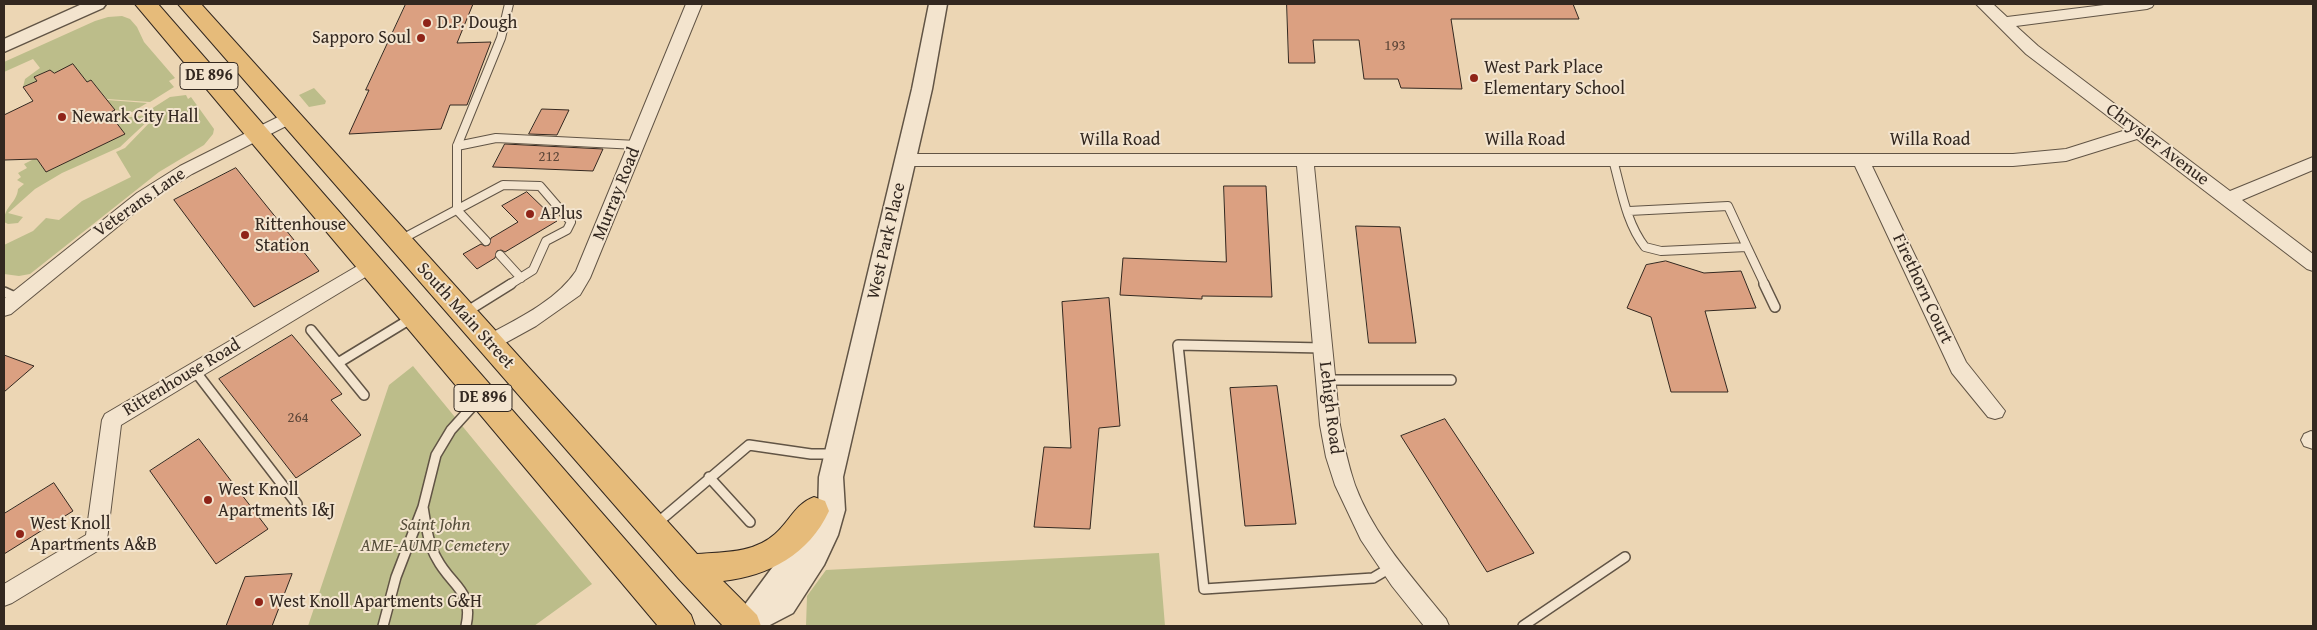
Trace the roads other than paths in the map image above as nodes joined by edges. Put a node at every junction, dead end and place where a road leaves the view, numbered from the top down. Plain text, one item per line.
1 (97, 4) edge
2 (146, 4) edge
3 (189, 4) edge
4 (509, 4) edge
5 (694, 4) edge
6 (938, 4) edge
7 (1984, 4) edge
8 (2147, 4) edge
9 (2003, 23) junction
10 (4, 46) edge
11 (290, 117) junction
12 (2140, 132) junction
13 (258, 133) junction
14 (637, 145) junction
15 (457, 146) junction
16 (906, 160) junction
17 (1305, 160) junction
18 (1613, 160) junction
19 (1861, 160) junction
20 (2313, 163) edge
21 (2228, 199) junction
22 (457, 210) junction
23 (1629, 211) junction
24 (399, 241) junction
25 (486, 241) dead end
26 (351, 242) junction
27 (1747, 247) junction
28 (500, 255) dead end
29 (2313, 264) edge
30 (371, 265) junction
31 (422, 267) junction
32 (521, 278) junction
33 (8, 300) edge
34 (1775, 307) dead end
35 (463, 314) junction
36 (414, 317) junction
37 (311, 330) dead end
38 (490, 343) junction
39 (1323, 348) junction
40 (338, 363) junction
41 (195, 370) junction
42 (1326, 380) junction
43 (1451, 380) dead end
44 (364, 395) dead end
45 (481, 396) junction
46 (1995, 411) dead end
47 (834, 466) junction
48 (709, 477) junction
49 (297, 504) dead end
50 (423, 507) junction
51 (814, 511) junction
52 (750, 522) dead end
53 (653, 527) junction
54 (1625, 556) dead end
55 (1390, 568) junction
56 (690, 569) junction
57 (4, 596) edge
58 (383, 626) edge
59 (466, 626) edge
60 (679, 626) edge
61 (744, 626) edge
62 (1438, 626) edge
63 (1523, 626) edge

1 - 10 street
2 - 13 main road, South Main Street / DE 896
3 - 11 main road, South Main Street / DE 896
4 - 15 lane
5 - 14 street, Murray Road
6 - 16 street, West Park Place
7 - 9 street, Chrysler Avenue
8 - 9 street
9 - 12 street, Chrysler Avenue
11 - 13 street, Veterans Lane
11 - 24 main road, South Main Street / DE 896
12 - 19 street, Willa Road
12 - 21 street, Chrysler Avenue
13 - 26 main road, South Main Street / DE 896
13 - 33 street, Veterans Lane
14 - 15 lane
14 - 38 street, Murray Road
15 - 22 lane
16 - 17 street, Willa Road
16 - 47 street, West Park Place
17 - 18 street, Willa Road
17 - 39 street, Lehigh Road
18 - 19 street, Willa Road
18 - 23 lane
19 - 46 street, Firethorn Court
20 - 21 street
21 - 29 street, Chrysler Avenue
22 - 24 lane
22 - 25 lane
22 - 32 lane
23 - 27 lane
23 - 27 lane
24 - 26 main road
24 - 31 main road, South Main Street / DE 896
26 - 30 main road, South Main Street / DE 896
27 - 34 lane
28 - 32 lane
30 - 31 main road
30 - 36 main road, South Main Street / DE 896
30 - 41 street, Rittenhouse Road
31 - 35 main road, South Main Street / DE 896
32 - 35 lane
35 - 38 main road, South Main Street / DE 896
36 - 40 lane
36 - 45 main road, South Main Street / DE 896
37 - 40 lane
38 - 53 main road, South Main Street / DE 896
39 - 42 street, Lehigh Road
39 - 55 lane
40 - 44 lane
41 - 49 lane
41 - 57 street, Rittenhouse Road
42 - 43 lane
42 - 55 street, Lehigh Road
45 - 50 lane
45 - 60 main road, South Main Street / DE 896
47 - 48 lane
47 - 51 street, West Park Place
47 - 61 street, West Park Place
48 - 52 lane
48 - 53 lane
50 - 58 lane
50 - 59 lane
51 - 56 main road
51 - 61 street, West Park Place
53 - 56 main road, South Main Street / DE 896
54 - 63 lane
55 - 62 street, Lehigh Road
56 - 61 main road, South Main Street / DE 896

